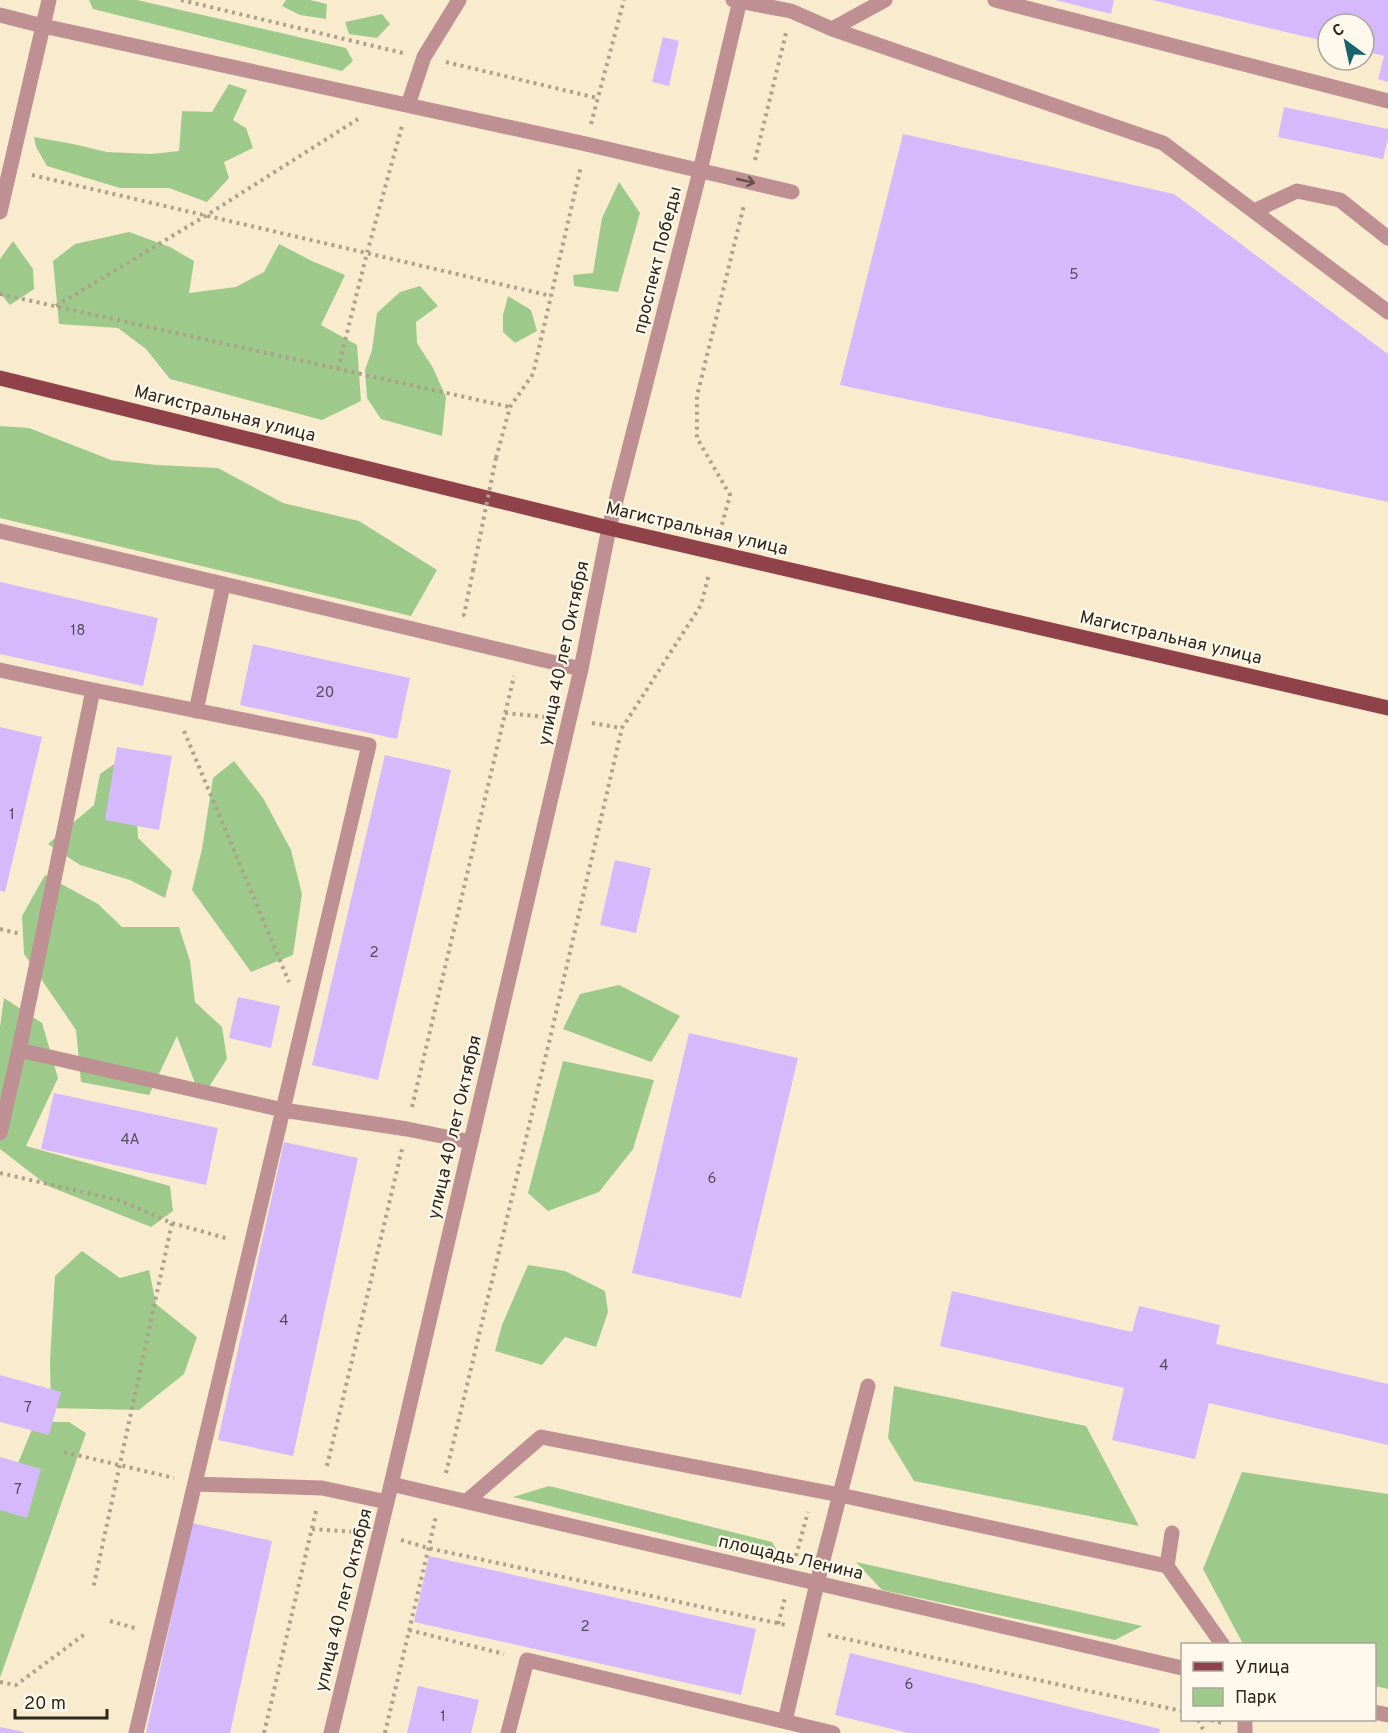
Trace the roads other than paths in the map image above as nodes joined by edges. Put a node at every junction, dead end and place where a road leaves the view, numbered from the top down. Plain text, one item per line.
1 (49, 0) edge
2 (459, 0) edge
3 (885, 0) edge
4 (995, 0) edge
5 (737, 1) edge
6 (0, 15) edge
7 (43, 26) junction
8 (832, 29) junction
9 (1388, 101) edge
10 (408, 105) junction
11 (700, 171) junction
12 (792, 192) dead end
13 (1254, 211) junction
14 (0, 212) edge
15 (1388, 238) edge
16 (1388, 312) edge
17 (0, 378) edge
18 (609, 528) junction
19 (0, 531) edge
20 (223, 585) junction
21 (581, 669) junction
22 (0, 670) edge
23 (93, 690) junction
24 (1388, 708) edge
25 (196, 711) junction
26 (19, 1050) junction
27 (283, 1110) junction
28 (0, 1133) edge
29 (471, 1142) junction
30 (868, 1386) dead end
31 (195, 1484) junction
32 (391, 1484) junction
33 (840, 1495) junction
34 (467, 1501) junction
35 (387, 1502) junction
36 (1172, 1533) dead end
37 (1167, 1566) junction
38 (818, 1582) junction
39 (1221, 1643) edge
40 (1181, 1668) edge
41 (784, 1721) junction
42 (136, 1733) edge
43 (331, 1733) edge
44 (508, 1733) edge
45 (833, 1733) edge

1 - 7 street
2 - 10 street
3 - 8 street
4 - 9 street
5 - 8 street
5 - 11 street, проспект Победы
6 - 7 street
7 - 10 street
7 - 14 street
8 - 13 street
10 - 11 street
11 -> 12 street
11 - 18 street, проспект Победы
13 - 15 street
13 - 16 street
17 - 18 main road, Магистральная улица
18 - 21 street, улица 40 лет Октября
18 - 24 main road, Магистральная улица
19 - 20 street
20 - 21 street
20 - 25 street
21 - 29 street, улица 40 лет Октября
22 - 23 street
23 - 25 street
23 - 26 street
25 - 27 street
26 - 27 street
26 - 28 street
27 - 29 street
27 - 31 street
29 - 32 street, улица 40 лет Октября
30 - 33 street
31 - 35 street
31 - 42 street
32 - 34 street, площадь Ленина
32 - 35 street, улица 40 лет Октября
33 - 34 street
33 - 37 street
33 - 38 street
34 - 38 street, площадь Ленина
35 - 43 street, улица 40 лет Октября
36 - 37 street
37 - 39 street
38 - 40 street, площадь Ленина
38 - 41 street
41 - 44 street
41 - 45 street

